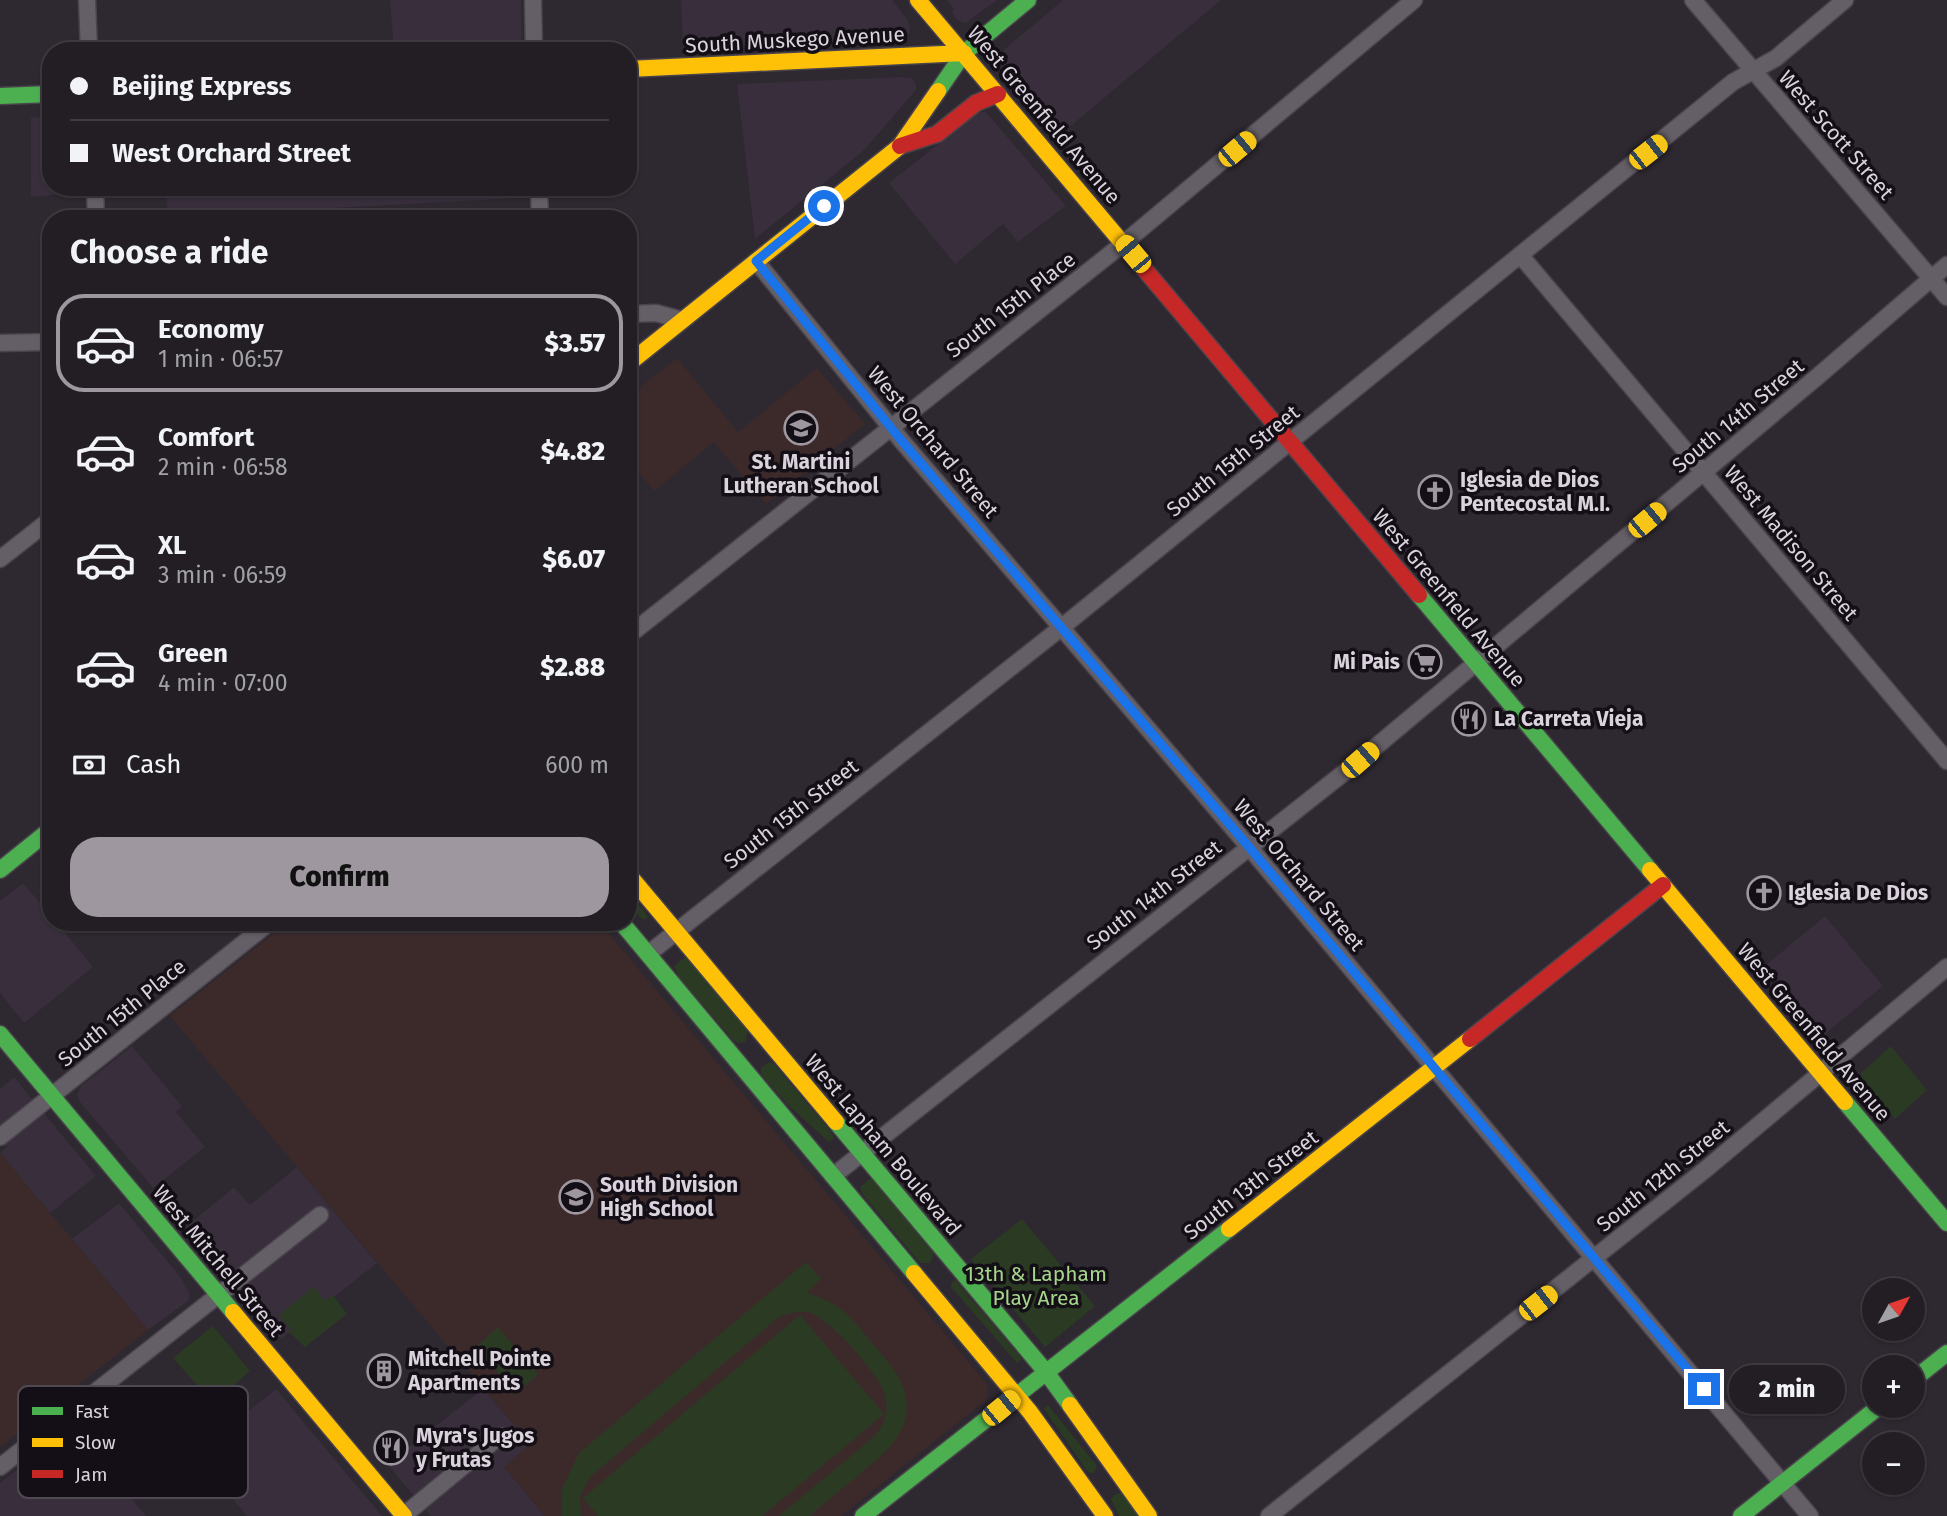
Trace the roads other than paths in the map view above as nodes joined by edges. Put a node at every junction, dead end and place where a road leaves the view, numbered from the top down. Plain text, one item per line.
1 (87, 0) edge
2 (533, 0) edge
3 (918, 0) edge
4 (1028, 0) edge
5 (1415, 0) edge
6 (1693, 0) edge
7 (1844, 0) edge
8 (89, 42) edge
9 (534, 42) edge
10 (964, 53) junction
11 (637, 69) edge
12 (1753, 71) junction
13 (42, 94) edge
14 (998, 94) junction
15 (0, 96) edge
16 (900, 146) junction
17 (1124, 243) junction
18 (1521, 256) junction
19 (756, 261) junction
20 (1947, 265) edge
21 (1932, 278) junction
22 (1947, 297) edge
23 (637, 314) edge
24 (682, 320) junction
25 (42, 342) edge
26 (0, 343) edge
27 (637, 357) edge
28 (890, 426) junction
29 (1290, 441) junction
30 (1704, 472) junction
31 (42, 526) edge
32 (0, 559) edge
33 (1062, 627) junction
34 (637, 629) edge
35 (1475, 662) junction
36 (1947, 761) edge
37 (42, 836) edge
38 (1249, 847) junction
39 (0, 870) edge
40 (637, 885) edge
41 (1663, 885) junction
42 (259, 931) edge
43 (629, 931) edge
44 (676, 931) junction
45 (648, 954) junction
46 (1947, 967) edge
47 (0, 1034) edge
48 (1436, 1069) junction
49 (1821, 1073) junction
50 (51, 1096) junction
51 (0, 1137) edge
52 (862, 1153) junction
53 (833, 1176) junction
54 (320, 1215) dead end
55 (1947, 1223) edge
56 (1594, 1258) junction
57 (219, 1295) junction
58 (1947, 1353) edge
59 (1925, 1370) edge
60 (1046, 1372) junction
61 (103, 1386) edge
62 (1017, 1395) junction
63 (1864, 1418) edge
64 (500, 1436) dead end
65 (18, 1453) edge
66 (0, 1467) edge
67 (1782, 1483) junction
68 (404, 1516) edge
69 (863, 1516) edge
70 (1105, 1516) edge
71 (1149, 1516) edge
72 (1269, 1516) edge
73 (1741, 1516) edge
74 (1810, 1516) edge

1 - 8 street
2 - 9 street
3 - 10 street, West Greenfield Avenue
4 - 10 street
5 - 17 street, South 15th Place
6 - 12 street, West Scott Street
7 - 12 street, South 15th Street
10 - 11 street, South Muskego Avenue
10 - 14 street, West Greenfield Avenue
10 - 16 street
12 - 18 street, South 15th Street
12 - 21 street, West Scott Street
13 - 15 street
14 - 16 street
14 - 17 street, West Greenfield Avenue
16 - 19 street
17 - 28 street, South 15th Place
17 - 29 street, West Greenfield Avenue
18 - 29 street, South 15th Street
18 - 30 street, West Madison Street
19 - 24 street
19 - 28 street, West Orchard Street
20 - 21 street, South 14th Street
21 - 22 street, West Scott Street
21 - 30 street, South 14th Street
23 - 24 street
24 - 27 street
25 - 26 street
28 - 33 street, West Orchard Street
28 - 34 street, South 15th Place
29 - 33 street, South 15th Street
29 - 35 street, West Greenfield Avenue
30 - 35 street, South 14th Street
30 - 36 street, West Madison Street
31 - 32 street
33 - 38 street, West Orchard Street
33 - 44 street, South 15th Street
35 - 38 street, South 14th Street
35 - 41 street, West Greenfield Avenue
37 - 39 street
38 - 48 street, West Orchard Street
38 - 52 street, South 14th Street
40 - 44 street, West Lapham Boulevard
41 - 48 street, South 13th Street
41 - 49 street, West Greenfield Avenue
42 - 50 street, South 15th Place
43 - 45 street
44 - 45 street, South 15th Street
44 - 52 street, West Lapham Boulevard
45 - 53 street
46 - 49 street, South 12th Street
47 - 50 street, West Mitchell Street
48 - 56 street, West Orchard Street
48 - 60 street, South 13th Street
49 - 55 street, West Greenfield Avenue
49 - 56 street, South 12th Street
50 - 51 street, South 15th Place
50 - 57 street, West Mitchell Street
52 - 53 street, South 14th Street
52 - 60 street, West Lapham Boulevard
53 - 62 street
54 - 57 street
56 - 67 street, West Orchard Street
56 - 72 street, South 12th Street
57 - 61 street
57 - 68 street, West Mitchell Street
58 - 59 street
60 - 62 street, South 13th Street
60 - 71 street, West Lapham Boulevard
62 - 69 street, South 13th Street
62 - 70 street
63 - 67 street
64 - 68 street
65 - 66 street
67 - 73 street
67 - 74 street, West Orchard Street

